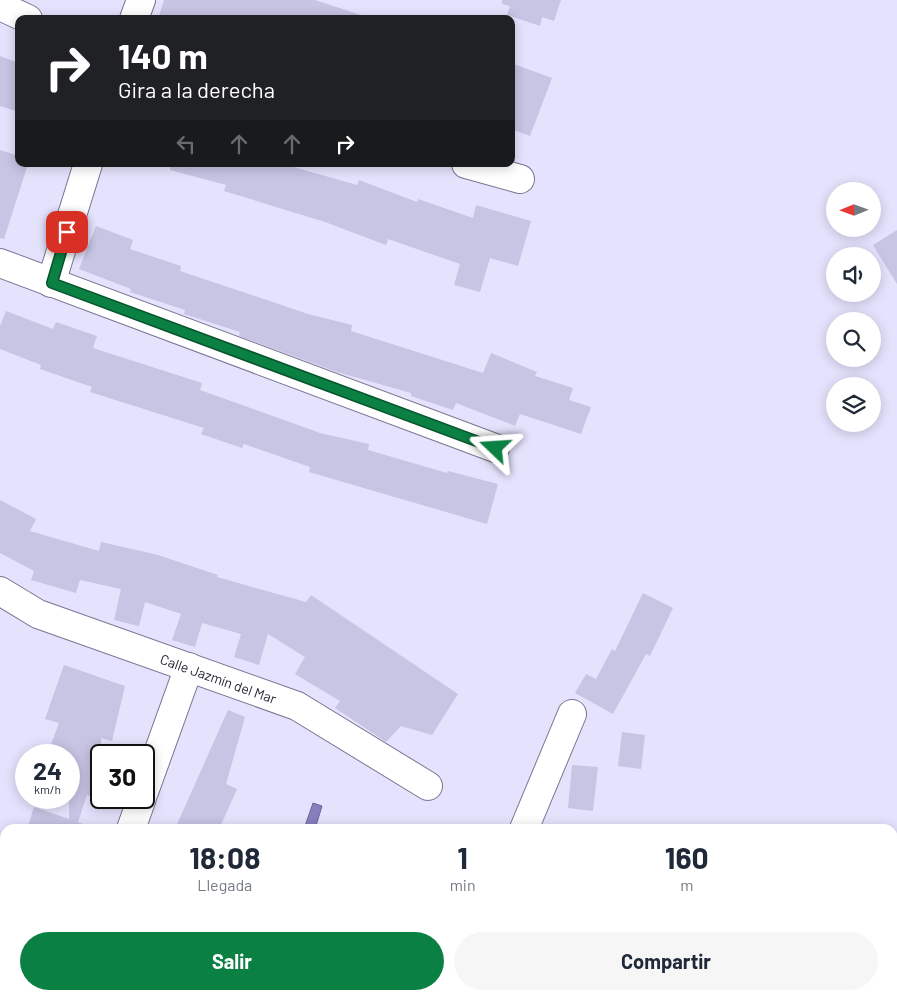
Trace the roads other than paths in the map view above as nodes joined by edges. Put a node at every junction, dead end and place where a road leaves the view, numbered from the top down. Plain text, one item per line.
1 (141, 0) edge
2 (0, 6) edge
3 (19, 15) edge
4 (135, 15) edge
5 (87, 167) edge
6 (477, 167) edge
7 (520, 179) dead end
8 (0, 263) edge
9 (52, 283) junction
10 (495, 448) dead end
11 (0, 591) edge
12 (189, 667) junction
13 (572, 714) dead end
14 (155, 761) edge
15 (428, 786) dead end
16 (138, 809) edge
17 (133, 824) edge
18 (526, 824) edge

1 - 4 street
2 - 3 street
5 - 9 street
6 - 7 street
8 - 9 street
9 - 10 street
11 - 12 street, Calle Jazmín del Mar
12 - 14 street
12 - 15 street, Calle Jazmín del Mar
13 - 18 street
16 - 17 street

